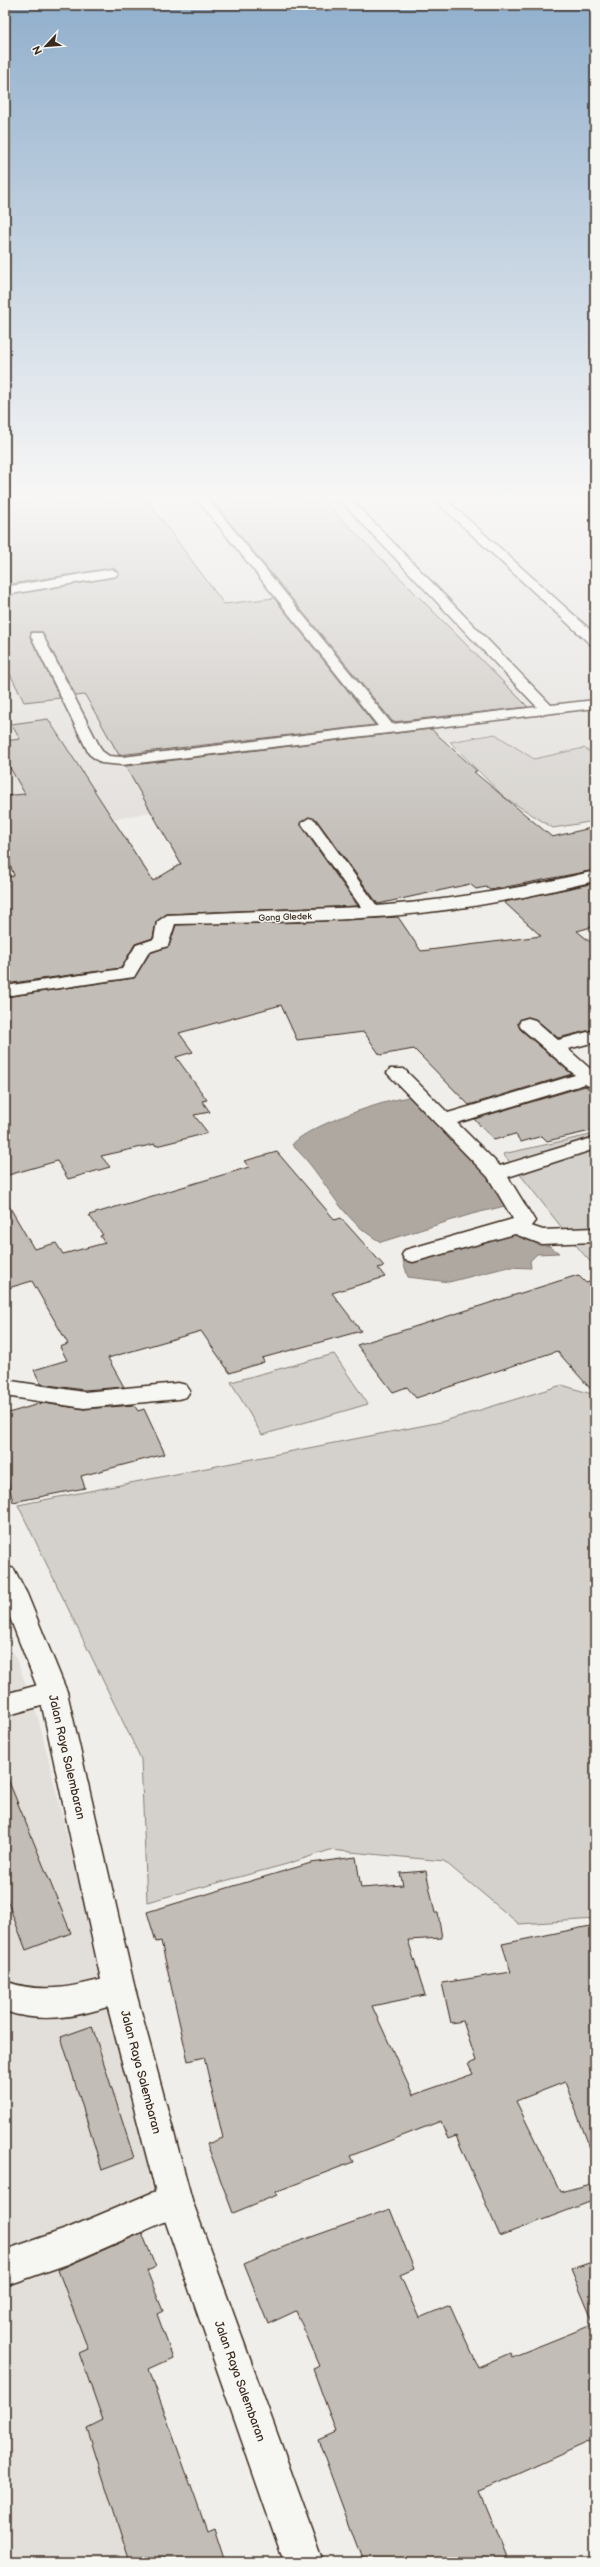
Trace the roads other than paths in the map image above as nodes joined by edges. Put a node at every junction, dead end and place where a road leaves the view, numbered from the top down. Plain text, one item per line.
1 (296, 615) edge
2 (456, 615) edge
3 (565, 615) edge
4 (37, 636) dead end
5 (595, 642) edge
6 (595, 704) edge
7 (548, 710) junction
8 (388, 729) junction
9 (309, 823) dead end
10 (595, 876) edge
11 (372, 910) junction
12 (5, 991) edge
13 (528, 1024) dead end
14 (595, 1036) edge
15 (555, 1047) junction
16 (397, 1073) dead end
17 (592, 1080) edge
18 (446, 1120) junction
19 (595, 1143) edge
20 (496, 1174) junction
21 (516, 1228) junction
22 (595, 1235) edge
23 (413, 1255) dead end
24 (5, 1388) edge
25 (178, 1391) dead end
26 (8, 1589) edge
27 (52, 1692) junction
28 (5, 1705) edge
29 (119, 1989) junction
30 (5, 1996) edge
31 (175, 2200) junction
32 (5, 2268) edge
33 (304, 2562) edge

1 - 8 street
2 - 7 street
3 - 5 street
4 - 8 street
6 - 7 street
7 - 8 street
9 - 11 street
10 - 11 street, Gang Gledek
11 - 12 street, Gang Gledek
13 - 15 street
14 - 15 street
15 - 17 street
16 - 18 street
17 - 18 street
18 - 20 street
19 - 20 street
20 - 21 street
21 - 22 street
21 - 23 street
24 - 25 street
26 - 27 street, Jalan Raya Salembaran
27 - 28 street
27 - 29 street, Jalan Raya Salembaran
29 - 30 street
29 - 31 street, Jalan Raya Salembaran
31 - 32 street
31 - 33 street, Jalan Raya Salembaran

